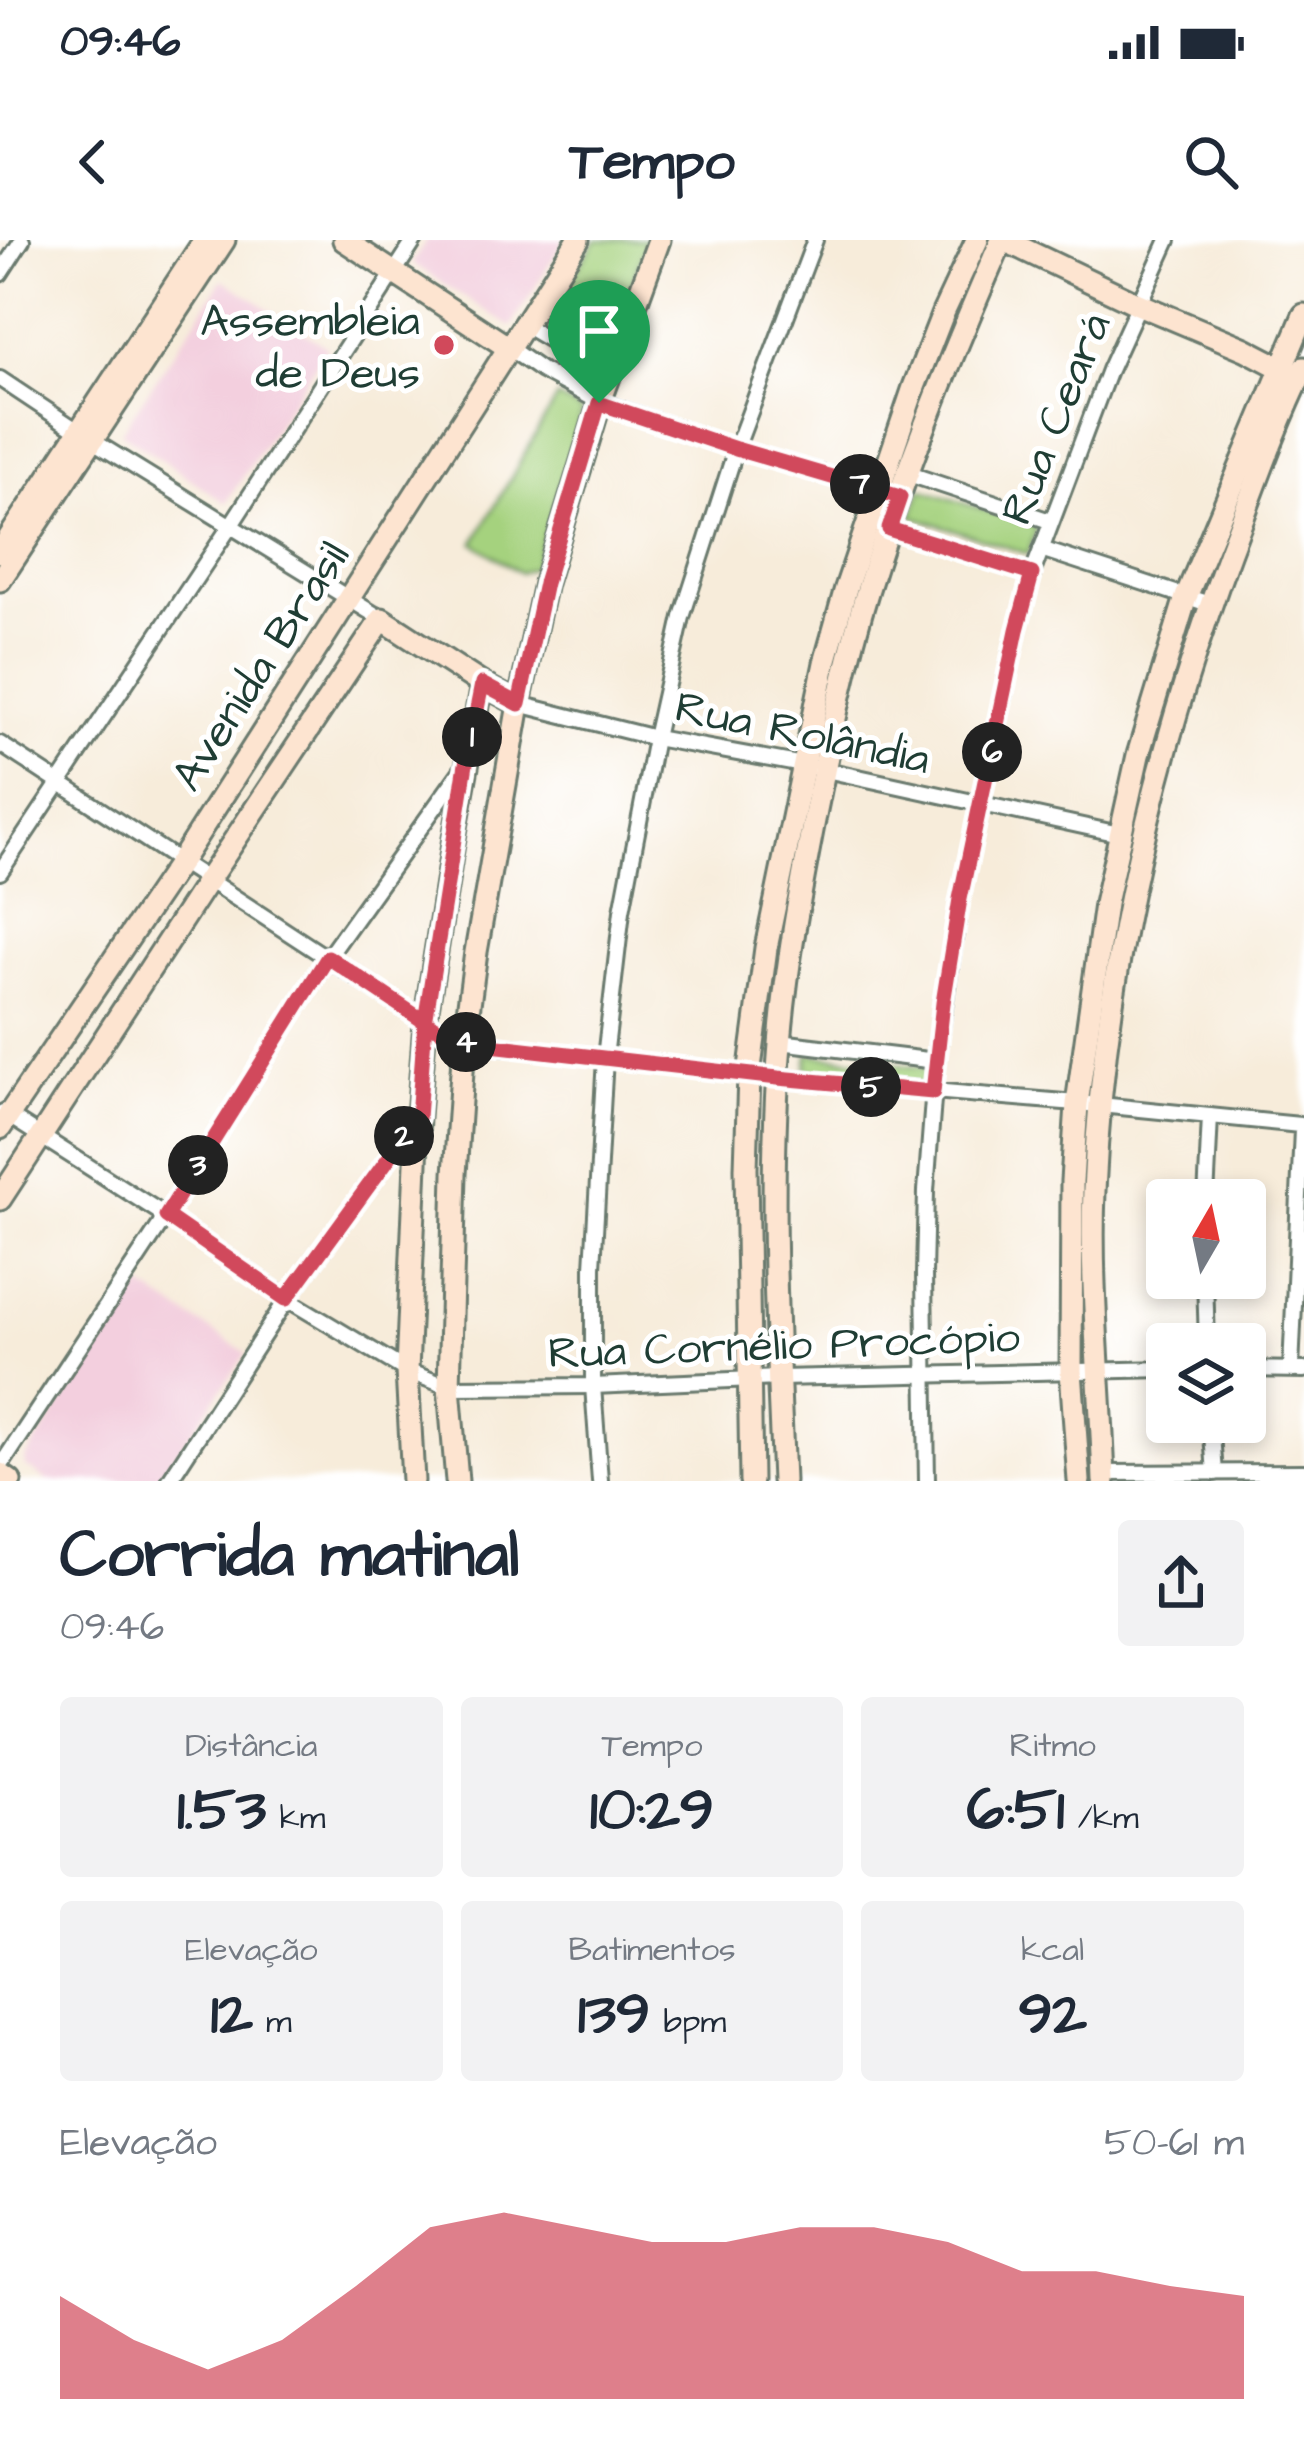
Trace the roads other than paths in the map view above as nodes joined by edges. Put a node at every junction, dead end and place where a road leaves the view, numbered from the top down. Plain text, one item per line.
1 (22, 240) edge
2 (205, 240) edge
3 (224, 240) edge
4 (344, 240) edge
5 (415, 240) edge
6 (578, 240) edge
7 (659, 240) edge
8 (815, 240) edge
9 (977, 240) edge
10 (1003, 240) edge
11 (1168, 240) edge
12 (394, 273) junction
13 (0, 274) edge
14 (1138, 304) junction
15 (1304, 314) edge
16 (524, 325) junction
17 (508, 348) junction
18 (1297, 373) edge
19 (609, 375) junction
20 (0, 379) edge
21 (599, 403) junction
22 (87, 437) junction
23 (736, 449) junction
24 (909, 474) junction
25 (890, 494) junction
26 (1050, 521) junction
27 (231, 525) junction
28 (889, 529) junction
29 (1041, 549) junction
30 (0, 552) edge
31 (1032, 574) junction
32 (0, 580) edge
33 (1186, 597) junction
34 (349, 599) junction
35 (1209, 604) junction
36 (382, 620) junction
37 (482, 684) junction
38 (519, 704) junction
39 (655, 738) junction
40 (0, 744) edge
41 (466, 764) junction
42 (814, 768) junction
43 (59, 782) junction
44 (980, 804) junction
45 (1119, 834) junction
46 (1145, 839) junction
47 (180, 862) junction
48 (0, 872) edge
49 (208, 880) junction
50 (328, 957) junction
51 (425, 1022) junction
52 (464, 1042) junction
53 (780, 1042) junction
54 (605, 1058) junction
55 (936, 1061) junction
56 (749, 1075) junction
57 (778, 1078) junction
58 (933, 1092) junction
59 (1089, 1104) junction
60 (1210, 1116) junction
61 (3, 1118) edge
62 (418, 1118) junction
63 (41, 1137) junction
64 (1207, 1179) edge
65 (0, 1199) edge
66 (166, 1216) junction
67 (286, 1299) junction
68 (1146, 1369) edge
69 (1266, 1369) edge
70 (1096, 1370) junction
71 (1298, 1370) edge
72 (406, 1371) junction
73 (1071, 1371) junction
74 (925, 1375) junction
75 (779, 1378) junction
76 (747, 1382) junction
77 (593, 1386) junction
78 (449, 1387) junction
79 (1213, 1443) edge
80 (0, 1471) edge
81 (1304, 1472) edge
82 (1215, 1473) junction
83 (1104, 1477) edge
84 (10, 1481) edge
85 (169, 1481) edge
86 (413, 1481) edge
87 (457, 1481) edge
88 (600, 1481) edge
89 (751, 1481) edge
90 (783, 1481) edge
91 (927, 1481) edge
92 (1079, 1481) edge

1 - 13 street
2 - 22 street
3 - 22 street
4 - 12 street
5 - 12 street
6 - 16 street, Avenida Brasil
7 - 19 street
8 - 23 street
9 - 25 street
10 - 14 street
10 - 24 street
11 - 14 street, Rua Ceará
12 - 17 street
12 - 27 street
14 - 18 street
14 - 26 street, Rua Ceará
15 - 18 street
16 - 17 street, Avenida Brasil
16 - 19 street
17 - 21 street
17 - 34 street, Avenida Brasil
18 - 33 street
18 - 35 street
19 - 21 street
20 - 22 street
21 - 23 street
21 - 38 street
22 - 27 street
22 - 30 street
22 - 32 street
23 - 25 street
23 - 39 street
24 - 25 street
24 - 26 street
25 - 28 street
25 - 42 street
26 - 29 street, Rua Ceará
27 - 34 street
27 - 43 street
28 - 31 street
28 - 42 street
29 - 31 street, Rua Ceará
29 - 33 street
31 - 44 street, Rua Ceará
33 - 35 street
33 - 45 street
34 - 36 street
34 - 47 street, Avenida Brasil
35 - 46 street
36 - 37 street
36 - 49 street, Avenida Brasil
37 - 38 street
37 - 41 street
38 - 39 street, Rua Rolândia
38 - 52 street
39 - 42 street, Rua Rolândia
39 - 54 street
40 - 43 street
41 - 50 street
41 - 51 street
42 - 44 street, Rua Rolândia
42 - 53 street
42 - 56 street
43 - 47 street
43 - 48 street
44 - 45 street, Rua Rolândia
44 - 55 street, Rua Ceará
45 - 46 street, Rua Rolândia
45 - 59 street
46 - 59 street
47 - 49 street
47 - 61 street, Avenida Brasil
49 - 50 street
49 - 63 street, Avenida Brasil
50 - 51 street
50 - 66 street
51 - 52 street
51 - 62 street
52 - 54 street
52 - 78 street
53 - 55 street
53 - 57 street
54 - 56 street
54 - 77 street
55 - 58 street, Rua Ceará
56 - 57 street
56 - 76 street
57 - 58 street
57 - 75 street
58 - 59 street
58 - 74 street, Rua Ceará
59 - 60 street
59 - 70 street
59 - 73 street
60 - 64 street
60 - 71 street
61 - 63 street, Rua Cornélio Procópio
62 - 67 street
62 - 72 street
63 - 65 street, Avenida Brasil
63 - 66 street, Rua Cornélio Procópio
66 - 67 street, Rua Cornélio Procópio
66 - 80 street
67 - 72 street, Rua Cornélio Procópio
67 - 85 street
68 - 70 street, Rua Cornélio Procópio
69 - 71 street
70 - 73 street, Rua Cornélio Procópio
70 - 83 street
72 - 78 street, Rua Cornélio Procópio
72 - 86 street
73 - 74 street, Rua Cornélio Procópio
73 - 92 street
74 - 75 street, Rua Cornélio Procópio
74 - 91 street, Rua Ceará
75 - 76 street, Rua Cornélio Procópio
75 - 90 street
76 - 77 street, Rua Cornélio Procópio
76 - 89 street
77 - 78 street, Rua Cornélio Procópio
77 - 88 street
78 - 87 street
79 - 82 street
80 - 84 street
81 - 82 street
82 - 83 street

